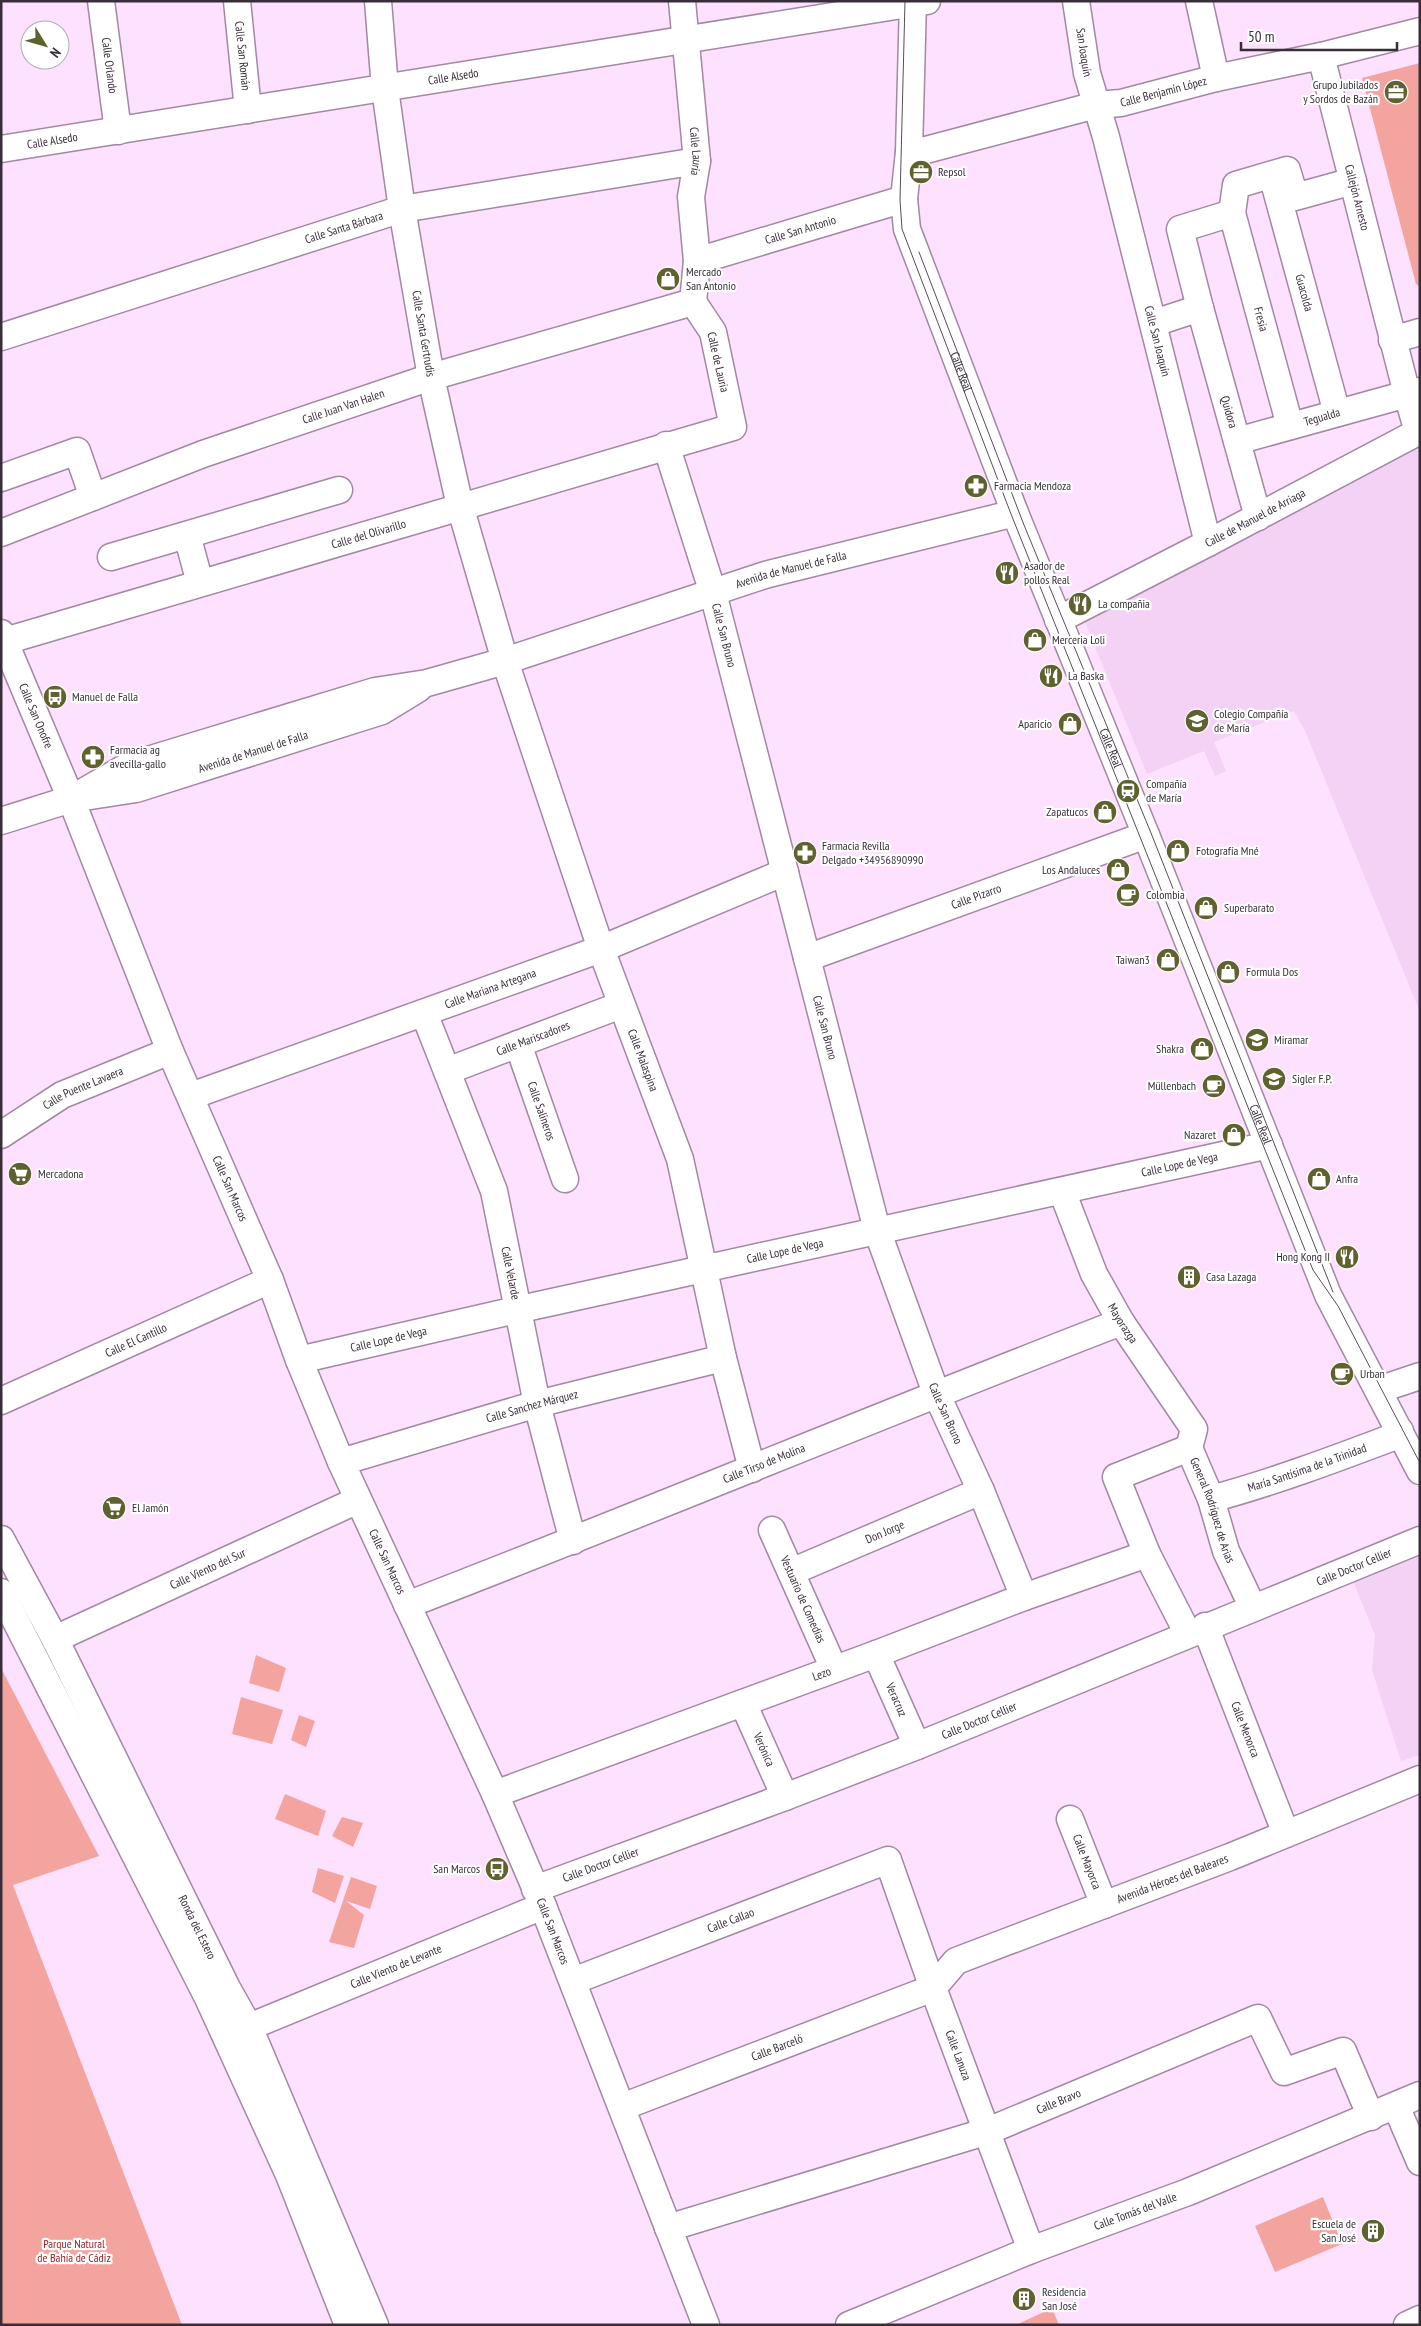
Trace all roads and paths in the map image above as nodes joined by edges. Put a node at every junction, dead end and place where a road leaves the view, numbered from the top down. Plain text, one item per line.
1 (101, 1) edge
2 (237, 1) edge
3 (378, 1) edge
4 (682, 1) edge
5 (1076, 1) edge
6 (1199, 1) edge
7 (914, 3) edge
8 (1420, 31) edge
9 (687, 39) junction
10 (1321, 56) junction
11 (1216, 78) junction
12 (385, 89) junction
13 (1096, 105) junction
14 (248, 110) junction
15 (118, 131) junction
16 (1106, 138) joint
17 (1, 149) edge
18 (909, 152) junction
19 (697, 161) junction
20 (1272, 174) junction
21 (1353, 181) junction
22 (904, 199) junction
23 (402, 209) junction
24 (1232, 213) junction
25 (697, 260) junction
26 (693, 302) junction
27 (1200, 308) junction
28 (1154, 323) junction
29 (1420, 332) edge
30 (1, 337) edge
31 (1392, 340) junction
32 (430, 377) junction
33 (1413, 392) edge
34 (1337, 413) junction
35 (1290, 426) junction
36 (733, 427) joint
37 (1237, 441) junction
38 (666, 446) junction
39 (1, 478) edge
40 (339, 490) dead end
41 (94, 496) junction
42 (460, 506) junction
43 (1015, 513) junction
44 (1258, 517) junction
45 (1, 533) edge
46 (187, 535) junction
47 (1208, 543) junction
48 (111, 557) dead end
49 (200, 583) junction
50 (712, 593) junction
51 (1058, 620) junction
52 (3, 637) edge
53 (505, 661) junction
54 (71, 799) junction
55 (1, 821) edge
56 (1146, 835) junction
57 (785, 872) junction
58 (601, 949) junction
59 (807, 958) junction
60 (621, 1005) junction
61 (424, 1013) junction
62 (518, 1044) junction
63 (170, 1051) junction
64 (447, 1071) junction
65 (190, 1096) junction
66 (1, 1135) edge
67 (1269, 1144) junction
68 (565, 1179) dead end
69 (1062, 1191) junction
70 (877, 1230) junction
71 (704, 1268) junction
72 (270, 1280) junction
73 (516, 1310) junction
74 (1121, 1322) junction
75 (724, 1358) junction
76 (300, 1360) junction
77 (1420, 1376) edge
78 (1378, 1390) junction
79 (936, 1394) junction
80 (1, 1401) edge
81 (537, 1404) junction
82 (1400, 1431) junction
83 (1188, 1448) junction
84 (341, 1462) junction
85 (752, 1469) junction
86 (1420, 1471) edge
87 (981, 1491) junction
88 (1211, 1499) junction
89 (358, 1500) junction
90 (772, 1530) dead end
91 (1, 1539) edge
92 (1420, 1540) edge
93 (573, 1541) junction
94 (1147, 1554) junction
95 (791, 1572) junction
96 (1, 1592) edge
97 (1024, 1597) junction
98 (407, 1606) junction
99 (1253, 1608) junction
100 (1196, 1630) junction
101 (55, 1639) junction
102 (876, 1654) junction
103 (834, 1669) junction
104 (743, 1703) junction
105 (917, 1746) junction
106 (1420, 1779) edge
107 (494, 1794) junction
108 (785, 1797) junction
109 (1070, 1819) dead end
110 (1286, 1834) junction
111 (888, 1860) joint
112 (539, 1898) junction
113 (1104, 1905) junction
114 (573, 1981) junction
115 (932, 1988) junction
116 (249, 2026) junction
117 (1420, 2095) edge
118 (1396, 2106) junction
119 (622, 2107) junction
120 (1371, 2117) junction
121 (988, 2131) junction
122 (1420, 2162) edge
123 (668, 2228) junction
124 (1031, 2250) junction
125 (1420, 2319) edge
126 (703, 2324) edge
127 (348, 2325) edge
128 (375, 2325) edge
129 (849, 2325) edge
130 (1407, 2325) edge

1 - 15 street, Calle Orlando
2 - 14 street, Calle San Román
3 - 12 street, Calle Santa Gertrudis
4 - 9 street, Calle Lauria
5 - 13 street, San Joaquín
6 - 11 street
7 - 9 street, Calle Alsedo
7 - 18 street, Calle Real
8 - 10 street, Calle Benjamín López
9 - 12 street, Calle Alsedo
9 - 19 street, Calle Lauria
10 - 11 street, Calle Benjamín López
10 - 21 street, Callejón Arnesto
11 - 13 street, Calle Benjamín López
12 - 14 street, Calle Alsedo
12 - 23 street, Calle Santa Gertrudis
13 - 16 street, San Joaquín
13 - 18 street, Calle Benjamín López
14 - 15 street, Calle Alsedo
15 - 17 street, Calle Alsedo
16 - 28 street, Calle San Joaquín
18 - 22 street, Calle Real
19 - 23 street, Calle Santa Bárbara
19 - 25 street, Calle Lauria
20 - 21 street
20 - 24 street
20 - 34 street, Guacolda
21 - 31 street, Callejón Arnesto
22 - 25 street, Calle San Antonio
22 - 43 street, Calle Real
23 - 30 street, Calle Santa Bárbara
23 - 32 street, Calle Santa Gertrudis
24 - 27 street, Quidora
24 - 35 street, Fresia
25 - 26 street, Calle Lauria
26 - 32 street, Calle Juan Van Halen
26 - 36 street, Calle de Lauria
27 - 28 street
27 - 37 street, Quidora
28 - 47 street, Calle San Joaquín
29 - 31 street
31 - 33 street, Callejón Arnesto
32 - 41 street, Calle Juan Van Halen
32 - 42 street, Calle Santa Gertrudis
33 - 34 street, Tegualda
33 - 44 street, Calle de Manuel de Arriaga
34 - 35 street, Tegualda
35 - 37 street, Tegualda
36 - 38 street, Calle del Olivarillo
37 - 44 street, Quidora
38 - 42 street, Calle del Olivarillo
38 - 50 street, Calle San Bruno
39 - 41 street
40 - 46 street
41 - 45 street, Calle Juan Van Halen
42 - 49 street, Calle del Olivarillo
42 - 53 street, Calle Santa Gertrudis
43 - 50 street, Avenida de Manuel de Falla
43 - 51 street, Calle Real
44 - 47 street, Calle de Manuel de Arriaga
46 - 48 street
46 - 49 street
47 - 51 street, Calle de Manuel de Arriaga
49 - 52 street, Calle del Olivarillo
50 - 53 street, Avenida de Manuel de Falla
50 - 57 street, Calle San Bruno
51 - 56 street, Calle Real
52 - 54 street, Calle San Onofre
53 - 54 street, Avenida de Manuel de Falla
53 - 58 street, Calle Malaspina
54 - 55 street, Avenida de Manuel de Falla
54 - 63 street, Calle San Marcos
56 - 59 street, Calle Pizarro
56 - 67 street, Calle Real
57 - 58 street, Calle Mariana Artegana
57 - 59 street, Calle San Bruno
58 - 60 street, Calle Malaspina
58 - 61 street, Calle Mariana Artegana
59 - 70 street, Calle San Bruno
60 - 62 street, Calle Mariscadores
60 - 71 street, Calle Malaspina
61 - 64 street, Calle Velarde
61 - 65 street, Calle Mariana Artegana
62 - 64 street, Calle Mariscadores
62 - 68 street, Calle Salineros
63 - 65 street, Calle San Marcos
63 - 66 street, Calle Puente Lavaera
64 - 73 street, Calle Velarde
65 - 72 street, Calle San Marcos
67 - 69 street, Calle Lope de Vega
67 - 78 street, Calle Real
69 - 70 street, Calle Lope de Vega
69 - 74 street, Mayorazga
70 - 71 street, Calle Lope de Vega
70 - 79 street, Calle San Bruno
71 - 73 street, Calle Lope de Vega
71 - 75 street, Calle Malaspina
72 - 76 street, Calle San Marcos
72 - 80 street, Calle El Cantillo
73 - 76 street, Calle Lope de Vega
73 - 81 street, Calle Velarde
74 - 79 street, Calle Tirso de Molina
74 - 83 street, Mayorazga
75 - 81 street, Calle Sanchez Márquez
75 - 85 street, Calle Malaspina
76 - 84 street, Calle San Marcos
77 - 78 street
78 - 82 street, Calle Real
79 - 85 street, Calle Tirso de Molina
79 - 87 street, Calle San Bruno
81 - 84 street, Calle Sanchez Márquez
81 - 93 street, Calle Velarde
82 - 86 street, Calle Real
82 - 88 street, María Santísima de la Trinidad
83 - 88 street, General Rodríguez de Arias
83 - 94 street, General Rodríguez de Arias
84 - 89 street, Calle San Marcos
85 - 93 street, Calle Tirso de Molina
87 - 95 street, Don Jorge
87 - 97 street, Calle San Bruno
88 - 99 street, General Rodríguez de Arias
89 - 98 street, Calle San Marcos
89 - 101 street, Calle Viento del Sur
90 - 95 street, Vestuario de Comedias
91 - 101 street, Ronda del Estero
92 - 99 street, Calle Doctor Cellier
93 - 98 street, Calle Tirso de Molina
94 - 97 street, Lezo
94 - 100 street, General Rodríguez de Arias
95 - 103 street, Vestuario de Comedias
96 - 127 street, Ronda del Estero
97 - 102 street, Lezo
98 - 107 street, Calle San Marcos
99 - 100 street, Calle Doctor Cellier
100 - 105 street, Calle Doctor Cellier
100 - 110 street, Calle Menorca
101 - 116 street, Ronda del Estero
102 - 103 street, Lezo
102 - 105 street, Veracruz
103 - 104 street, Lezo
104 - 107 street, Lezo
104 - 108 street, Verónica
105 - 108 street, Calle Doctor Cellier
106 - 110 street, Avenida Héroes del Baleares
107 - 112 street, Calle San Marcos
108 - 112 street, Calle Doctor Cellier
109 - 113 street, Calle Mayorca
110 - 113 street, Avenida Héroes del Baleares
111 - 114 street, Calle Callao
111 - 115 street, Calle Lanuza
112 - 114 street, Calle San Marcos
112 - 116 street, Calle Viento de Levante
113 - 115 street, Avenida Héroes del Baleares
114 - 119 street, Calle San Marcos
115 - 119 street, Calle Barceló
115 - 121 street, Calle Lanuza
116 - 128 street, Ronda del Estero
117 - 118 street, Calle Tomás del Valle
118 - 120 street, Calle Tomás del Valle
118 - 122 street
119 - 123 street, Calle San Marcos
120 - 121 street, Calle Bravo
120 - 124 street, Calle Tomás del Valle
121 - 123 street, Calle Bravo
121 - 124 street, Calle Lanuza
123 - 126 street, Calle San Marcos
124 - 129 street, Calle Tomás del Valle
125 - 130 street

